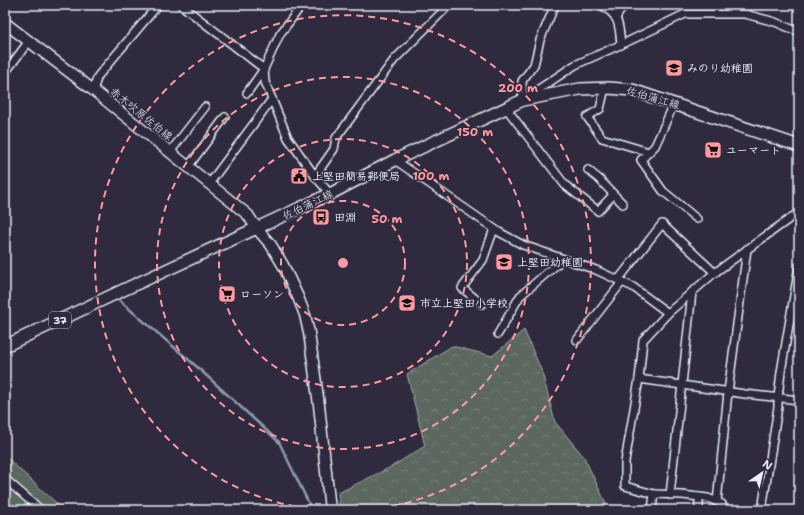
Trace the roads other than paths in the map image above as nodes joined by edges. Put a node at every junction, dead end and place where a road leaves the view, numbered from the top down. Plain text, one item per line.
1 (158, 5) edge
2 (181, 5) edge
3 (302, 5) edge
4 (449, 5) edge
5 (555, 5) edge
6 (602, 5) edge
7 (621, 5) edge
8 (616, 18) junction
9 (5, 23) edge
10 (799, 32) edge
11 (29, 41) junction
12 (621, 45) junction
13 (264, 69) junction
14 (5, 73) edge
15 (605, 88) junction
16 (93, 90) junction
17 (247, 93) dead end
18 (272, 99) junction
19 (523, 100) junction
20 (674, 104) junction
21 (205, 107) dead end
22 (506, 108) junction
23 (225, 117) dead end
24 (799, 146) edge
25 (170, 152) junction
26 (649, 152) junction
27 (395, 160) junction
28 (188, 167) junction
29 (588, 170) dead end
30 (315, 176) junction
31 (209, 184) junction
32 (330, 194) junction
33 (613, 195) junction
34 (623, 204) dead end
35 (799, 212) edge
36 (697, 219) dead end
37 (257, 229) junction
38 (494, 229) junction
39 (748, 249) junction
40 (563, 259) junction
41 (799, 266) edge
42 (715, 273) junction
43 (620, 281) junction
44 (692, 292) junction
45 (482, 304) dead end
46 (668, 313) junction
47 (498, 334) dead end
48 (577, 340) dead end
49 (5, 346) edge
50 (639, 379) junction
51 (681, 385) junction
52 (728, 392) junction
53 (778, 397) junction
54 (799, 400) edge
55 (5, 479) edge
56 (654, 494) junction
57 (670, 494) junction
58 (699, 497) junction
59 (717, 502) junction
60 (42, 510) edge
61 (330, 510) edge
62 (652, 510) edge
63 (698, 510) edge
64 (722, 510) edge
65 (762, 510) edge

1 - 16 street
2 - 13 street
3 - 13 street
4 - 30 street
5 - 19 street
6 - 8 street
7 - 8 street
8 - 12 street
9 - 11 main road, 赤木吹原佐伯線
10 - 12 street
11 - 14 street
11 - 16 main road, 赤木吹原佐伯線
12 - 19 street
13 - 17 street
13 - 18 street
15 - 19 main road, 佐伯蒲江線 / 37
15 - 20 main road, 佐伯蒲江線 / 37
15 - 26 street
16 - 25 main road, 赤木吹原佐伯線
18 - 30 street
18 - 31 street
19 - 22 main road, 佐伯蒲江線 / 37
20 - 24 main road, 佐伯蒲江線 / 37
20 - 26 street
21 - 25 street
22 - 27 main road, 佐伯蒲江線 / 37
22 - 33 street
23 - 28 street
25 - 28 main road, 赤木吹原佐伯線
26 - 36 street
27 - 32 main road, 佐伯蒲江線 / 37
27 - 38 street
28 - 31 main road, 赤木吹原佐伯線
29 - 33 street
30 - 32 street
31 - 37 main road, 赤木吹原佐伯線
32 - 37 main road, 佐伯蒲江線 / 37
33 - 34 street
35 - 39 street
37 - 49 main road, 佐伯蒲江線 / 37
37 - 61 main road, 赤木吹原佐伯線
38 - 40 street
38 - 45 street
39 - 42 street
39 - 52 street
40 - 43 street
40 - 47 street
41 - 53 street
42 - 43 street
42 - 44 street
43 - 46 street
43 - 48 street
44 - 46 street
44 - 51 street
46 - 50 street
50 - 51 street
50 - 56 street
51 - 52 street
51 - 57 street
52 - 53 street
52 - 59 street
53 - 54 street
53 - 65 street
55 - 60 street
56 - 57 street
56 - 62 street
57 - 58 street
58 - 59 street
58 - 63 street
59 - 64 street

